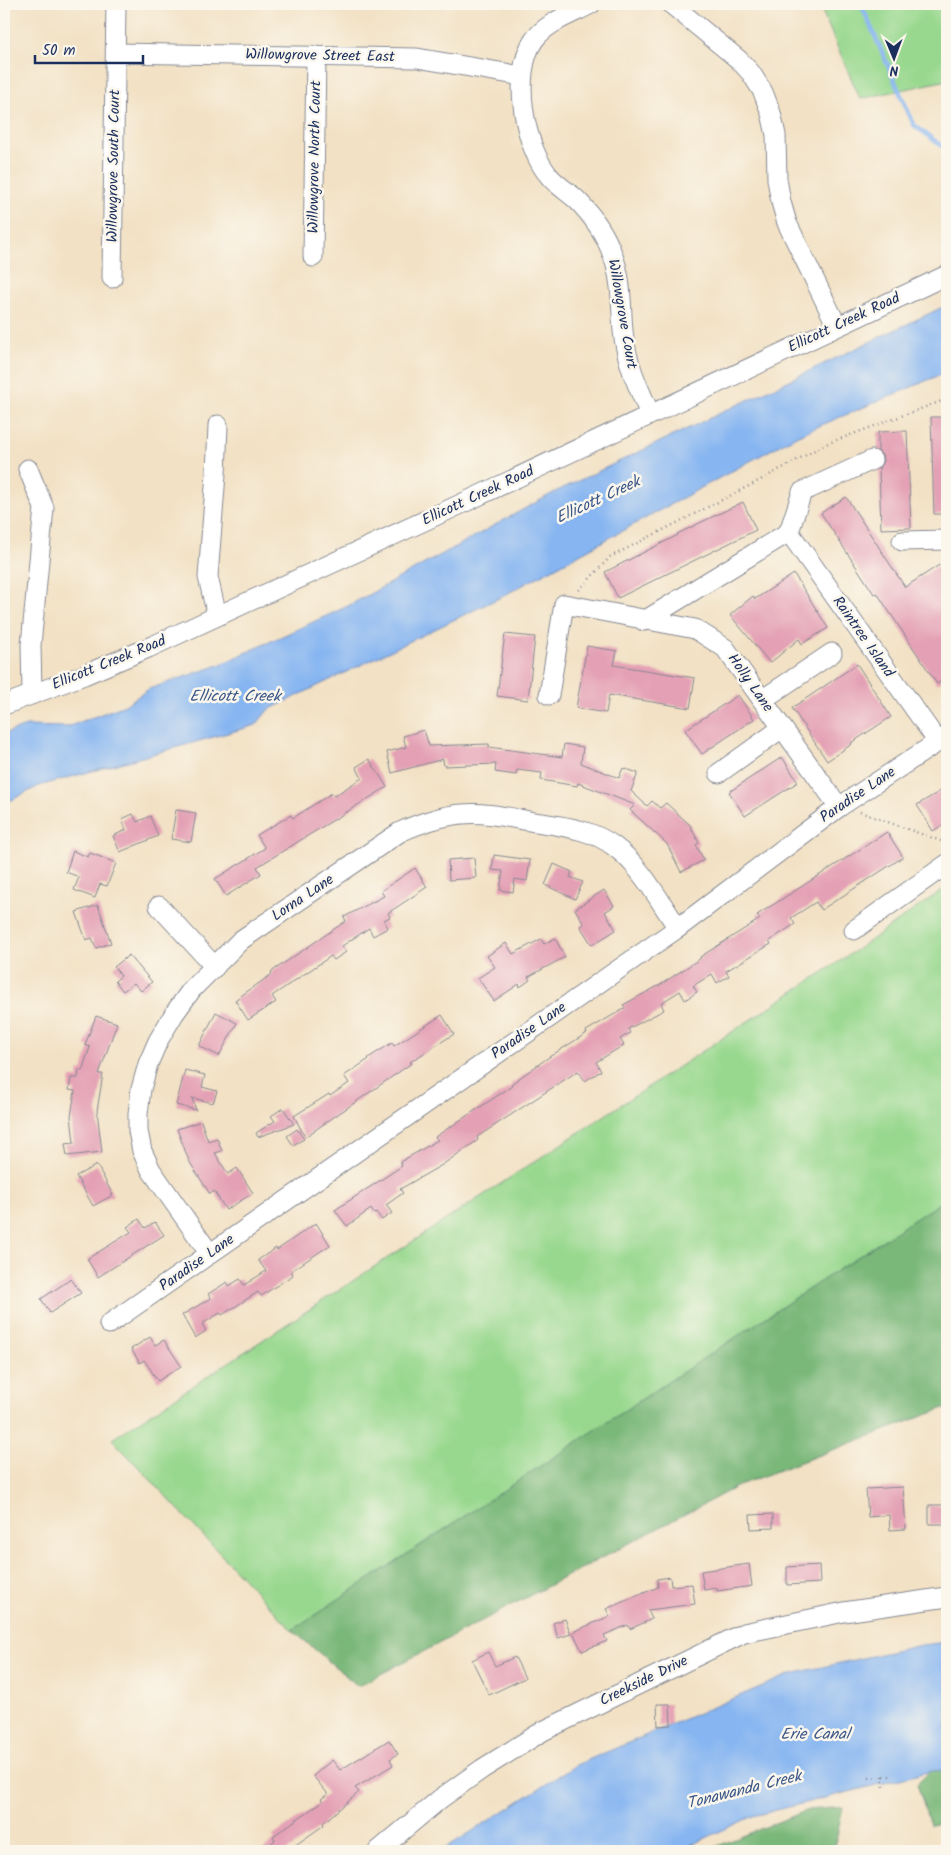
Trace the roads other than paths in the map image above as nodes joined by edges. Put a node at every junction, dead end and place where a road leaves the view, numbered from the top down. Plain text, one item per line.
1 (116, 4) edge
2 (591, 4) edge
3 (671, 4) edge
4 (116, 54) junction
5 (316, 56) junction
6 (522, 76) junction
7 (313, 257) dead end
8 (947, 276) edge
9 (112, 278) dead end
10 (837, 326) junction
11 (650, 414) junction
12 (218, 425) dead end
13 (872, 460) dead end
14 (28, 469) dead end
15 (789, 532) junction
16 (947, 540) edge
17 (902, 541) dead end
18 (217, 616) junction
19 (644, 621) junction
20 (832, 653) dead end
21 (32, 694) junction
22 (549, 695) dead end
23 (762, 700) junction
24 (4, 705) edge
25 (782, 728) junction
26 (942, 739) edge
27 (719, 773) dead end
28 (838, 807) junction
29 (947, 864) edge
30 (160, 906) dead end
31 (678, 928) junction
32 (854, 930) dead end
33 (215, 966) junction
34 (210, 1254) junction
35 (109, 1324) dead end
36 (947, 1596) edge
37 (378, 1851) edge

1 - 4 street, Willowgrove South Court
2 - 6 street, Willowgrove Court
3 - 10 street
4 - 5 street, Willowgrove Street East
4 - 9 street, Willowgrove South Court
5 - 6 street, Willowgrove Street East
5 - 7 street, Willowgrove North Court
6 - 11 street, Willowgrove Court
8 - 10 street, Ellicott Creek Road
10 - 11 street, Ellicott Creek Road
11 - 18 street, Ellicott Creek Road
12 - 18 street
13 - 15 street
14 - 21 street
15 - 19 street
15 - 26 street, Raintree Island
16 - 17 street
18 - 21 street, Ellicott Creek Road
19 - 22 street, Holly Lane
19 - 23 street, Holly Lane
20 - 23 street
21 - 24 street, Ellicott Creek Road
23 - 25 street, Holly Lane
25 - 27 street
25 - 28 street, Holly Lane
26 - 28 street, Paradise Lane
28 - 31 street, Paradise Lane
29 - 32 street
30 - 33 street
31 - 33 street, Lorna Lane
31 - 34 street, Paradise Lane
33 - 34 street, Lorna Lane
34 - 35 street, Paradise Lane
36 - 37 street, Creekside Drive

